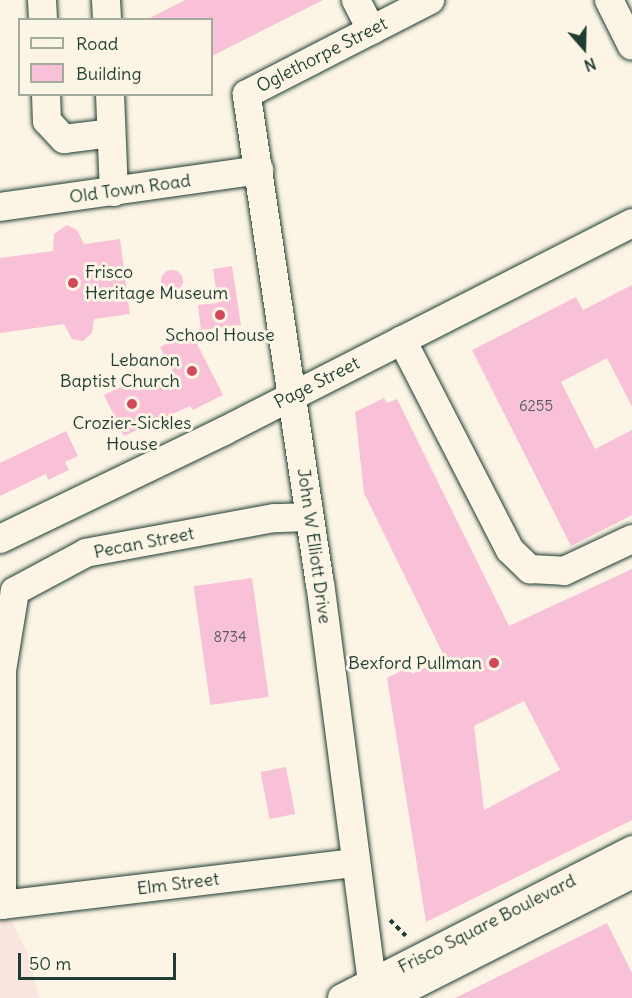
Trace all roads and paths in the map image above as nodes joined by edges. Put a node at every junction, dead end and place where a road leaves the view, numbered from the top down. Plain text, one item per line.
1 (42, 0) edge
2 (106, 0) edge
3 (356, 0) edge
4 (430, 0) edge
5 (609, 0) edge
6 (43, 18) edge
7 (107, 18) edge
8 (371, 30) junction
9 (632, 46) edge
10 (247, 94) joint
11 (46, 96) edge
12 (110, 96) edge
13 (111, 134) junction
14 (259, 170) junction
15 (114, 192) junction
16 (0, 207) edge
17 (632, 223) edge
18 (402, 340) junction
19 (293, 395) junction
20 (309, 517) junction
21 (0, 539) edge
22 (632, 539) edge
23 (354, 863) junction
24 (629, 867) edge
25 (2, 905) joint
26 (389, 913) dead end
27 (415, 939) dead end
28 (378, 993) edge
29 (342, 998) edge

1 - 6 street
2 - 7 street
3 - 8 street
4 - 8 street, Oglethorpe Street
5 - 9 street
8 - 10 street, Oglethorpe Street
10 - 14 street, John W Elliott Drive
11 - 13 street
12 - 13 street
13 - 15 street
14 - 15 street, Old Town Road
14 - 19 street, John W Elliott Drive
15 - 16 street, Old Town Road
17 - 18 street, Page Street
18 - 19 street, Page Street
18 - 22 street
19 - 20 street, John W Elliott Drive
19 - 21 street, Page Street
20 - 23 street, John W Elliott Drive
20 - 25 street, Pecan Street
23 - 25 street, Elm Street
23 - 28 street, John W Elliott Drive
24 - 28 street, Frisco Square Boulevard
26 - 27 path
28 - 29 street, Frisco Square Boulevard

